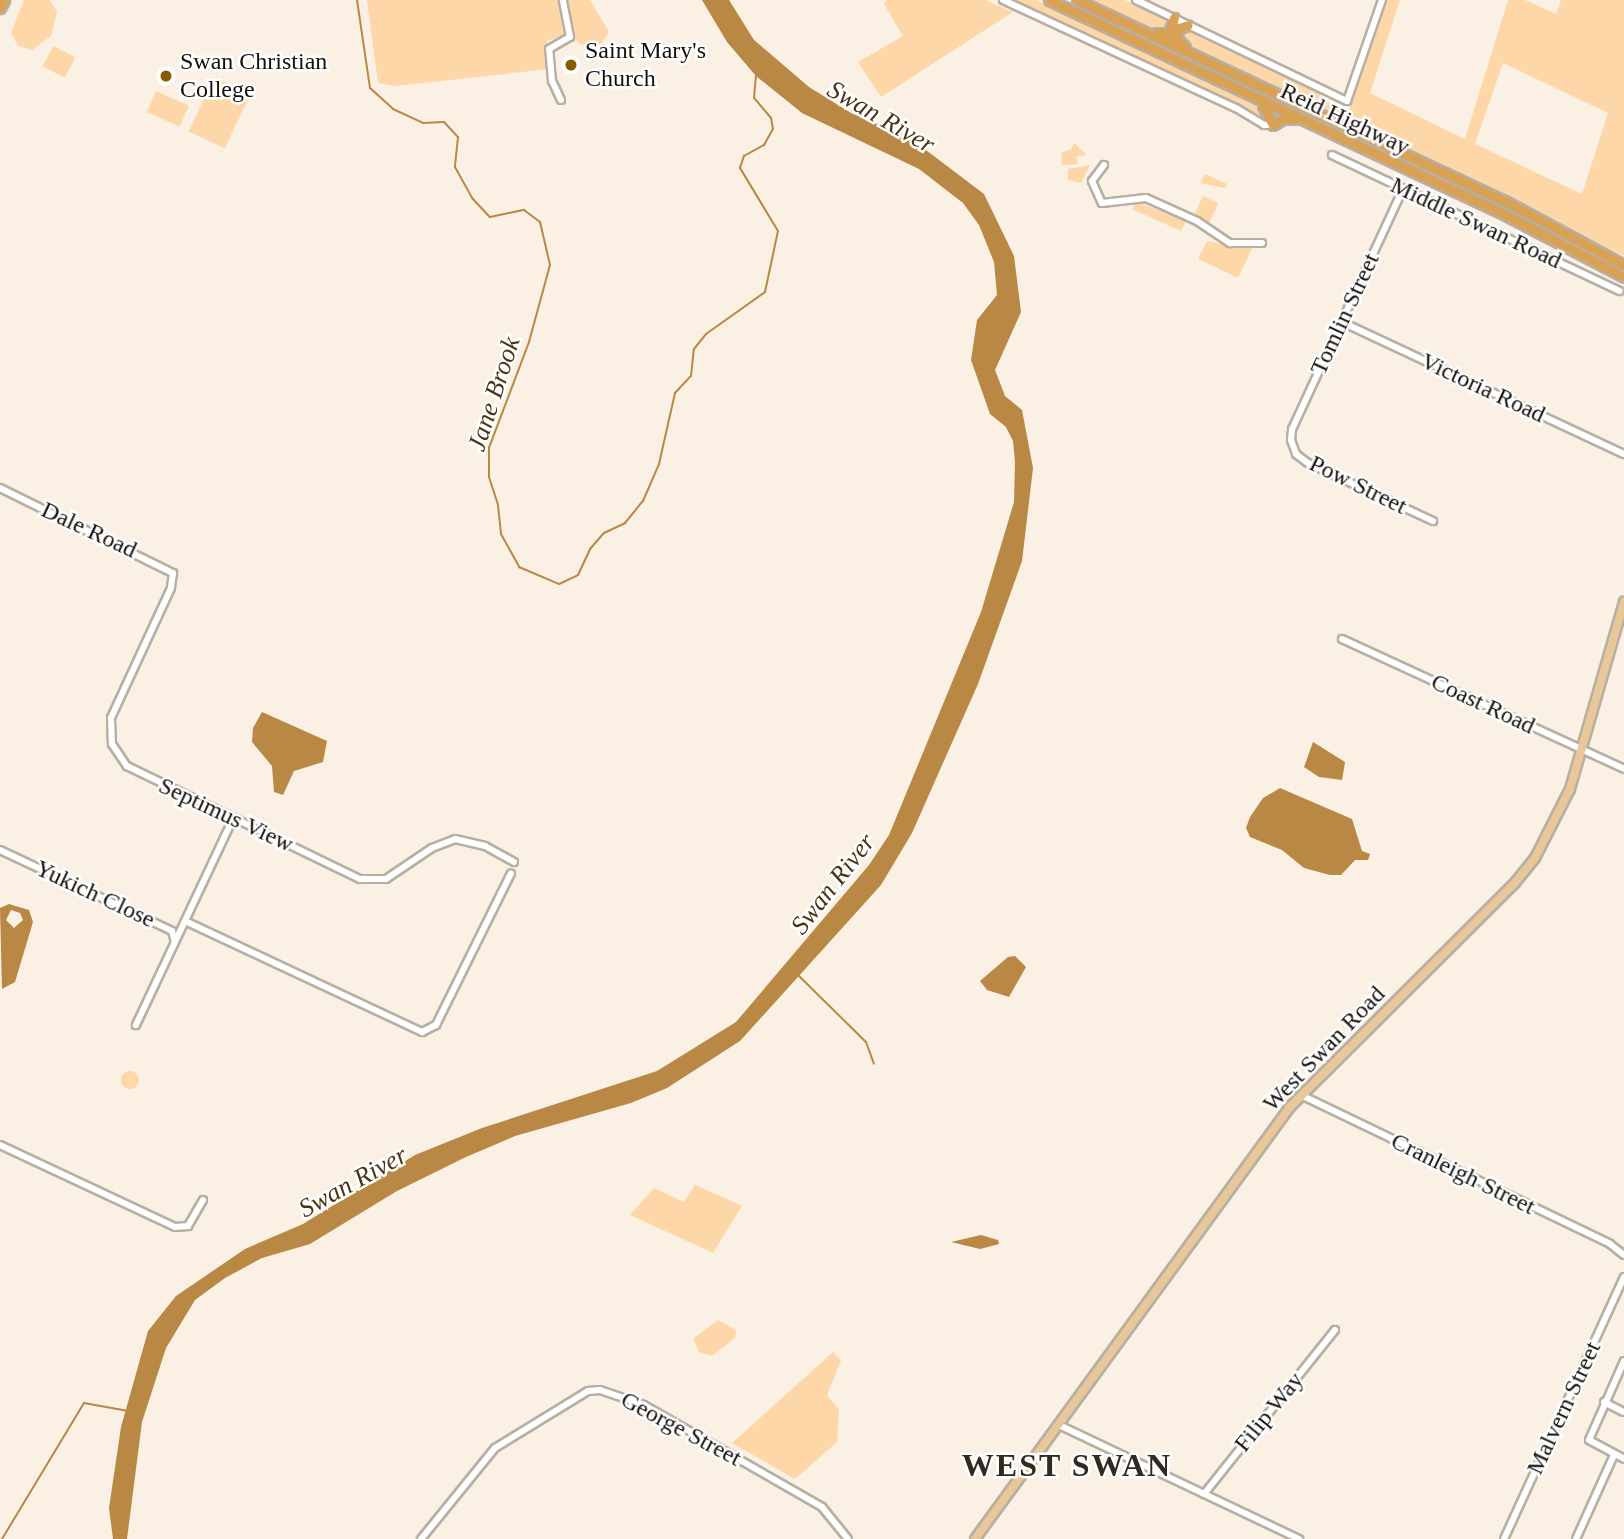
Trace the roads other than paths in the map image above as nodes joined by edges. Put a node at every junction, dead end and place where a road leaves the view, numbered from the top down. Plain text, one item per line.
1 (4, 0) edge
2 (563, 0) edge
3 (1003, 0) edge
4 (1049, 0) edge
5 (1077, 0) edge
6 (1136, 0) edge
7 (1382, 0) edge
8 (0, 8) edge
9 (1112, 17) junction
10 (1174, 18) junction
11 (1188, 25) junction
12 (1217, 66) junction
13 (1239, 91) junction
14 (561, 100) dead end
15 (1273, 125) junction
16 (1319, 128) junction
17 (1332, 155) dead end
18 (1104, 164) dead end
19 (1403, 189) junction
20 (1262, 243) dead end
21 (1624, 265) edge
22 (1624, 277) edge
23 (1620, 291) dead end
24 (1342, 322) junction
25 (1291, 440) joint
26 (1624, 454) edge
27 (0, 488) edge
28 (1433, 521) dead end
29 (174, 576) joint
30 (1624, 601) edge
31 (1342, 639) dead end
32 (1581, 749) junction
33 (1624, 769) edge
34 (233, 819) junction
35 (0, 850) edge
36 (514, 862) dead end
37 (511, 873) dead end
38 (185, 921) junction
39 (175, 942) junction
40 (136, 1025) dead end
41 (1301, 1094) junction
42 (0, 1145) edge
43 (203, 1200) dead end
44 (1624, 1255) edge
45 (1624, 1277) edge
46 (1335, 1330) dead end
47 (1623, 1363) edge
48 (1604, 1402) junction
49 (1624, 1412) edge
50 (1059, 1425) junction
51 (1614, 1455) junction
52 (1624, 1459) edge
53 (1204, 1494) junction
54 (421, 1539) edge
55 (848, 1539) edge
56 (975, 1539) edge
57 (1299, 1539) edge
58 (1504, 1539) edge
59 (1576, 1539) edge

1 - 8 highway
2 - 14 street
3 - 15 street
4 - 13 highway, Reid Highway
5 - 9 highway, Reid Highway
6 - 10 street
7 - 11 street
9 - 10 highway
9 - 12 highway, Reid Highway
10 - 11 street
11 - 12 highway
12 - 21 highway, Reid Highway
13 - 15 highway
13 - 16 highway, Reid Highway
15 - 16 highway
16 - 22 highway, Reid Highway
17 - 19 street, Middle Swan Road
18 - 20 street
19 - 23 street, Middle Swan Road
19 - 24 street, Tomlin Street
24 - 25 street, Tomlin Street
24 - 26 street, Victoria Road
25 - 28 street, Pow Street
27 - 29 street, Dale Road
29 - 34 street, Septimus View
30 - 32 main road, West Swan Road
31 - 32 street, Coast Road
32 - 33 street, Coast Road
32 - 41 main road, West Swan Road
34 - 36 street, Septimus View
34 - 38 street
35 - 39 street, Yukich Close
37 - 38 street
38 - 39 street
39 - 40 street, Yukich Close
41 - 44 street, Cranleigh Street
41 - 50 main road, West Swan Road
42 - 43 street
45 - 58 street, Malvern Street
46 - 53 street, Filip Way
47 - 48 street
48 - 49 street
48 - 51 street
50 - 53 street
50 - 56 main road, West Swan Road
51 - 52 street
51 - 59 street
53 - 57 street
54 - 55 street, George Street

